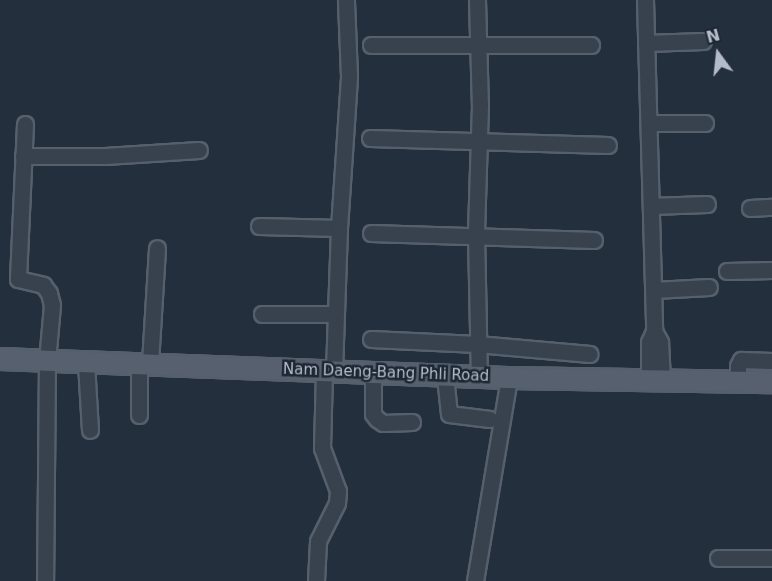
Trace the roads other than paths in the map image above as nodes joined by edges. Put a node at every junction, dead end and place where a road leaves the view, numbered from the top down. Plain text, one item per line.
1 (346, 0) edge
2 (477, 0) edge
3 (645, 0) edge
4 (703, 41) dead end
5 (646, 43) junction
6 (371, 45) dead end
7 (591, 45) dead end
8 (479, 46) junction
9 (650, 123) junction
10 (705, 123) dead end
11 (25, 124) dead end
12 (370, 138) dead end
13 (479, 142) junction
14 (608, 145) dead end
15 (199, 150) dead end
16 (23, 156) junction
17 (707, 204) dead end
18 (651, 206) junction
19 (772, 207) edge
20 (750, 208) dead end
21 (259, 226) dead end
22 (339, 228) junction
23 (371, 233) dead end
24 (476, 234) junction
25 (594, 240) dead end
26 (157, 248) dead end
27 (772, 270) edge
28 (727, 271) dead end
29 (709, 287) dead end
30 (654, 290) junction
31 (262, 314) dead end
32 (335, 314) junction
33 (371, 339) dead end
34 (477, 344) junction
35 (590, 354) dead end
36 (0, 358) edge
37 (47, 361) junction
38 (772, 362) edge
39 (86, 363) junction
40 (145, 363) junction
41 (329, 370) junction
42 (373, 372) junction
43 (445, 376) junction
44 (479, 377) junction
45 (509, 378) junction
46 (655, 379) junction
47 (738, 381) junction
48 (772, 381) edge
49 (139, 415) dead end
50 (490, 419) dead end
51 (412, 422) dead end
52 (90, 430) dead end
53 (502, 433) junction
54 (718, 558) dead end
55 (772, 558) edge
56 (45, 581) edge
57 (316, 581) edge
58 (475, 581) edge
59 (484, 581) edge

1 - 22 street
2 - 8 street
3 - 5 street
4 - 5 street
5 - 9 street
6 - 8 street
7 - 8 street
8 - 13 street
9 - 10 street
9 - 18 street
11 - 16 street
12 - 13 street
13 - 14 street
13 - 24 street
15 - 16 street
16 - 37 street
17 - 18 street
18 - 30 street
19 - 20 street
21 - 22 street
22 - 32 street
23 - 24 street
24 - 25 street
24 - 34 street
26 - 40 street
27 - 28 street
29 - 30 street
30 - 46 street
31 - 32 street
32 - 41 street
33 - 34 street
34 - 35 street
34 - 44 street
36 - 37 main road, Nam Daeng-Bang Phli Road
37 - 39 main road, Nam Daeng-Bang Phli Road
37 - 56 street
38 - 47 street
39 - 40 main road, Nam Daeng-Bang Phli Road
39 - 52 street
40 - 41 main road, Nam Daeng-Bang Phli Road
40 - 49 street
41 - 42 main road, Nam Daeng-Bang Phli Road
41 - 57 street
42 - 43 main road, Nam Daeng-Bang Phli Road
42 - 51 street
43 - 44 main road, Nam Daeng-Bang Phli Road
43 - 50 street
44 - 45 main road, Nam Daeng-Bang Phli Road
45 - 46 main road, Nam Daeng-Bang Phli Road
45 - 53 street
46 - 47 main road, Nam Daeng-Bang Phli Road
47 - 48 main road, Nam Daeng-Bang Phli Road
53 - 58 street
53 - 59 street
54 - 55 street

